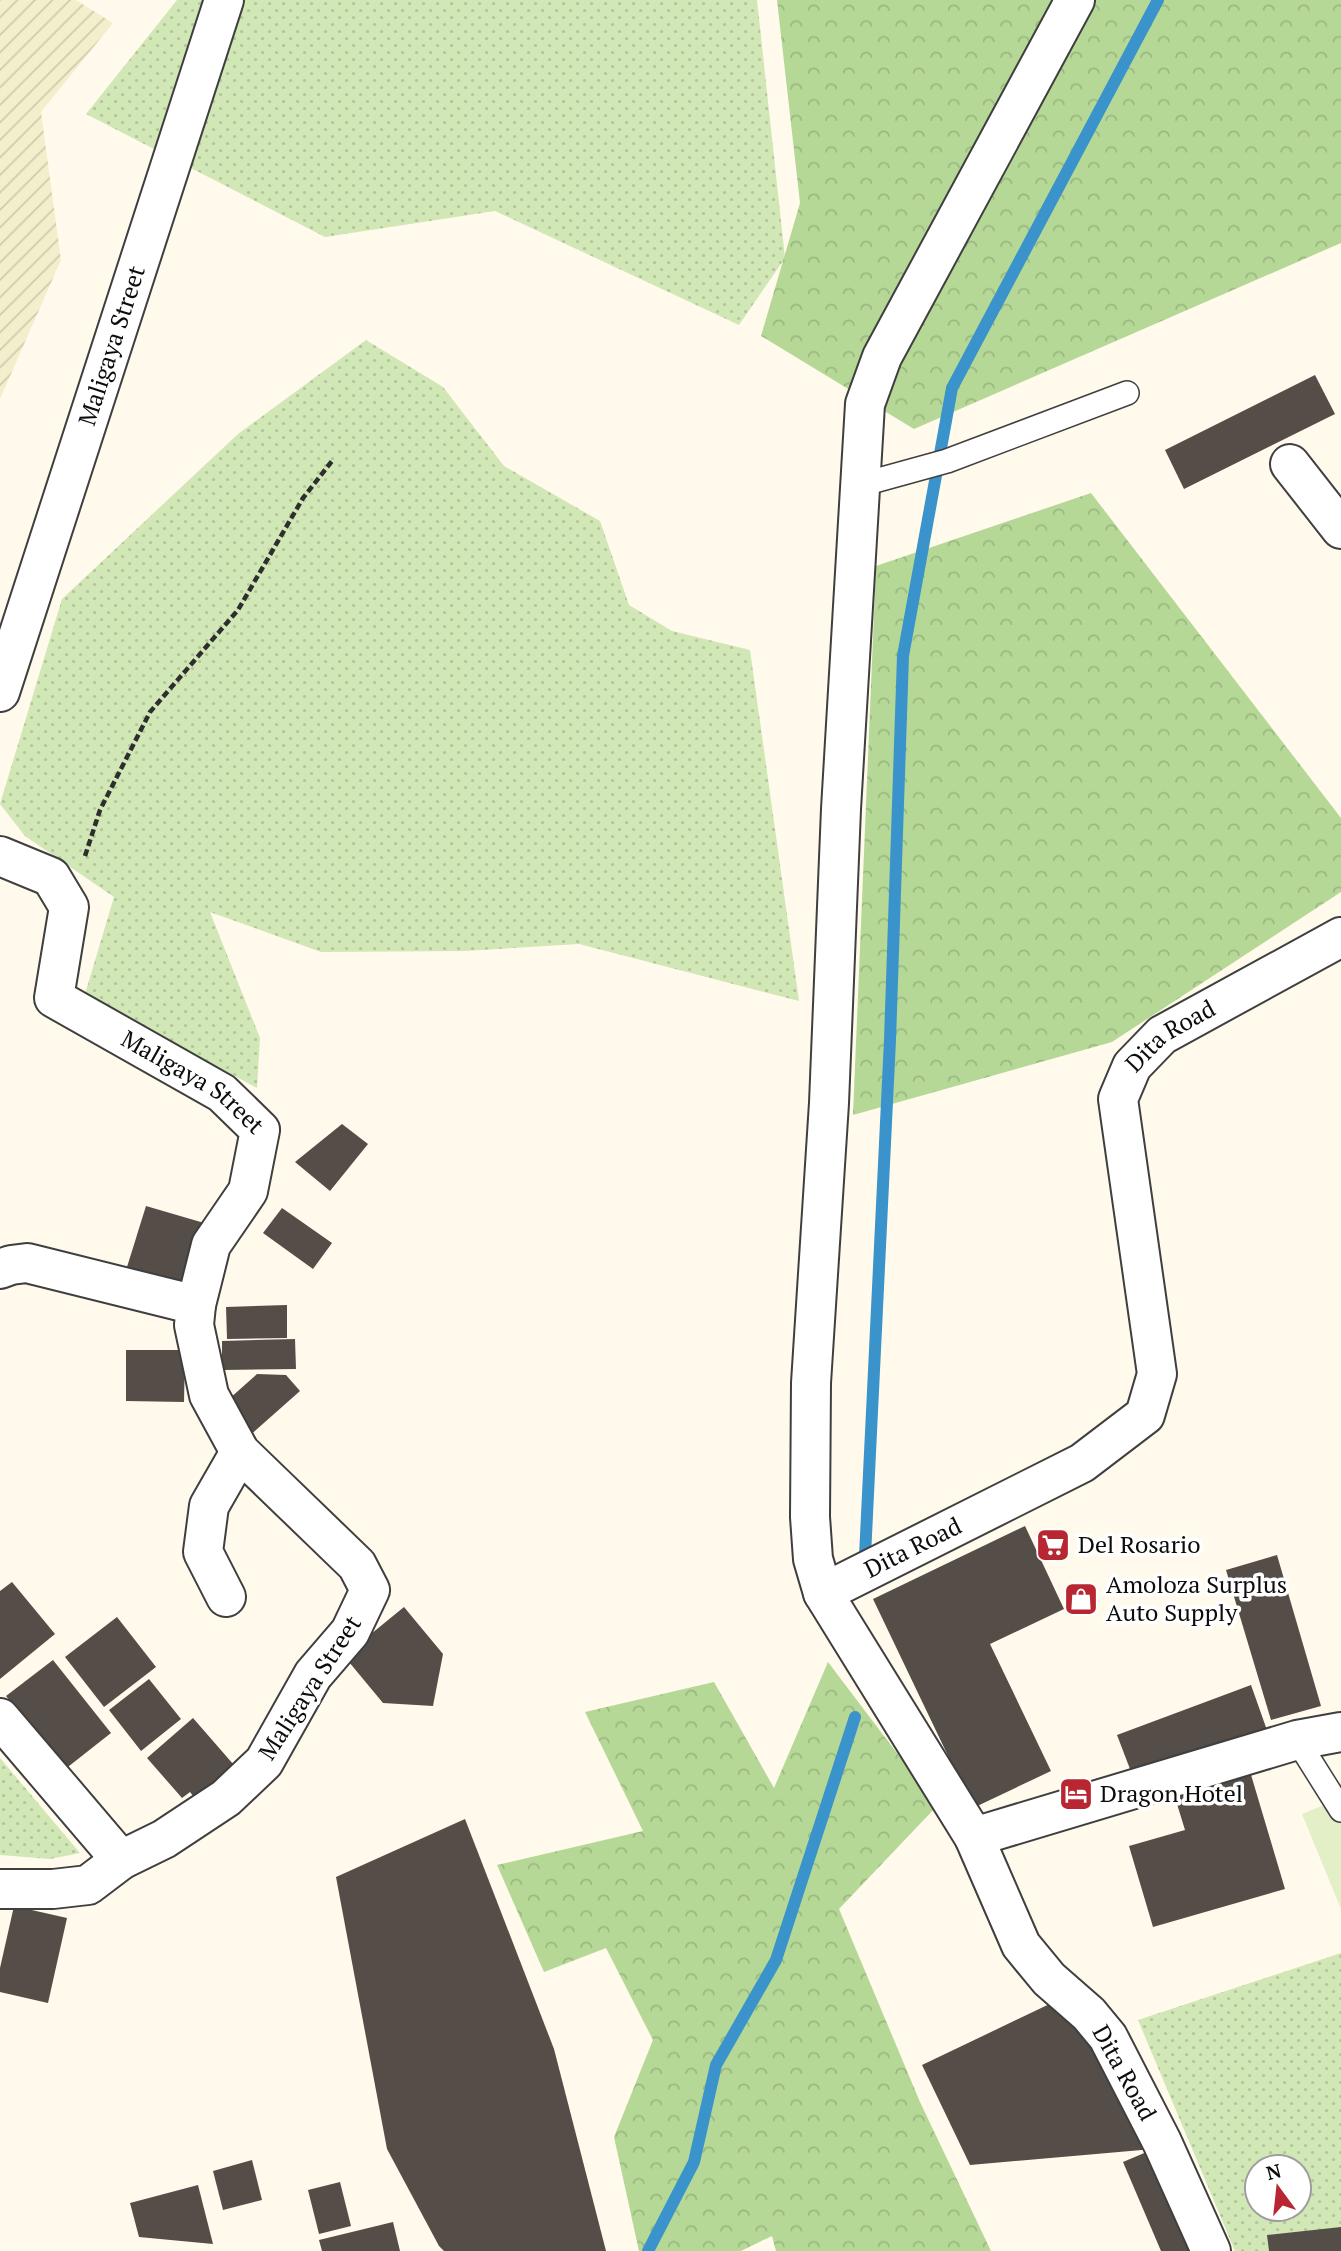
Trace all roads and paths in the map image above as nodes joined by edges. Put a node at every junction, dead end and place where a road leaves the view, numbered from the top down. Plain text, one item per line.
1 (224, 0) edge
2 (1075, 0) edge
3 (1127, 393) dead end
4 (332, 461) dead end
5 (1290, 464) dead end
6 (860, 485) junction
7 (1341, 529) edge
8 (0, 692) edge
9 (0, 856) edge
10 (69, 907) junction
11 (1341, 937) edge
12 (0, 1269) edge
13 (196, 1305) junction
14 (240, 1452) junction
15 (823, 1593) junction
16 (226, 1597) dead end
17 (0, 1718) edge
18 (1341, 1732) edge
19 (1297, 1740) junction
20 (1341, 1810) edge
21 (974, 1837) junction
22 (121, 1860) junction
23 (0, 1889) edge
24 (1211, 2251) edge

1 - 8 street, Maligaya Street
2 - 6 street
3 - 6 lane
4 - 10 path
5 - 7 street
6 - 15 street
9 - 10 street
10 - 13 street, Maligaya Street
11 - 15 street, Dita Road
12 - 13 street
13 - 14 street, Maligaya Street
14 - 16 street
14 - 22 street, Maligaya Street
15 - 21 street, Dita Road
17 - 22 street
18 - 19 street
19 - 20 lane
19 - 21 street
21 - 24 street, Dita Road
22 - 23 street, Maligaya Street

